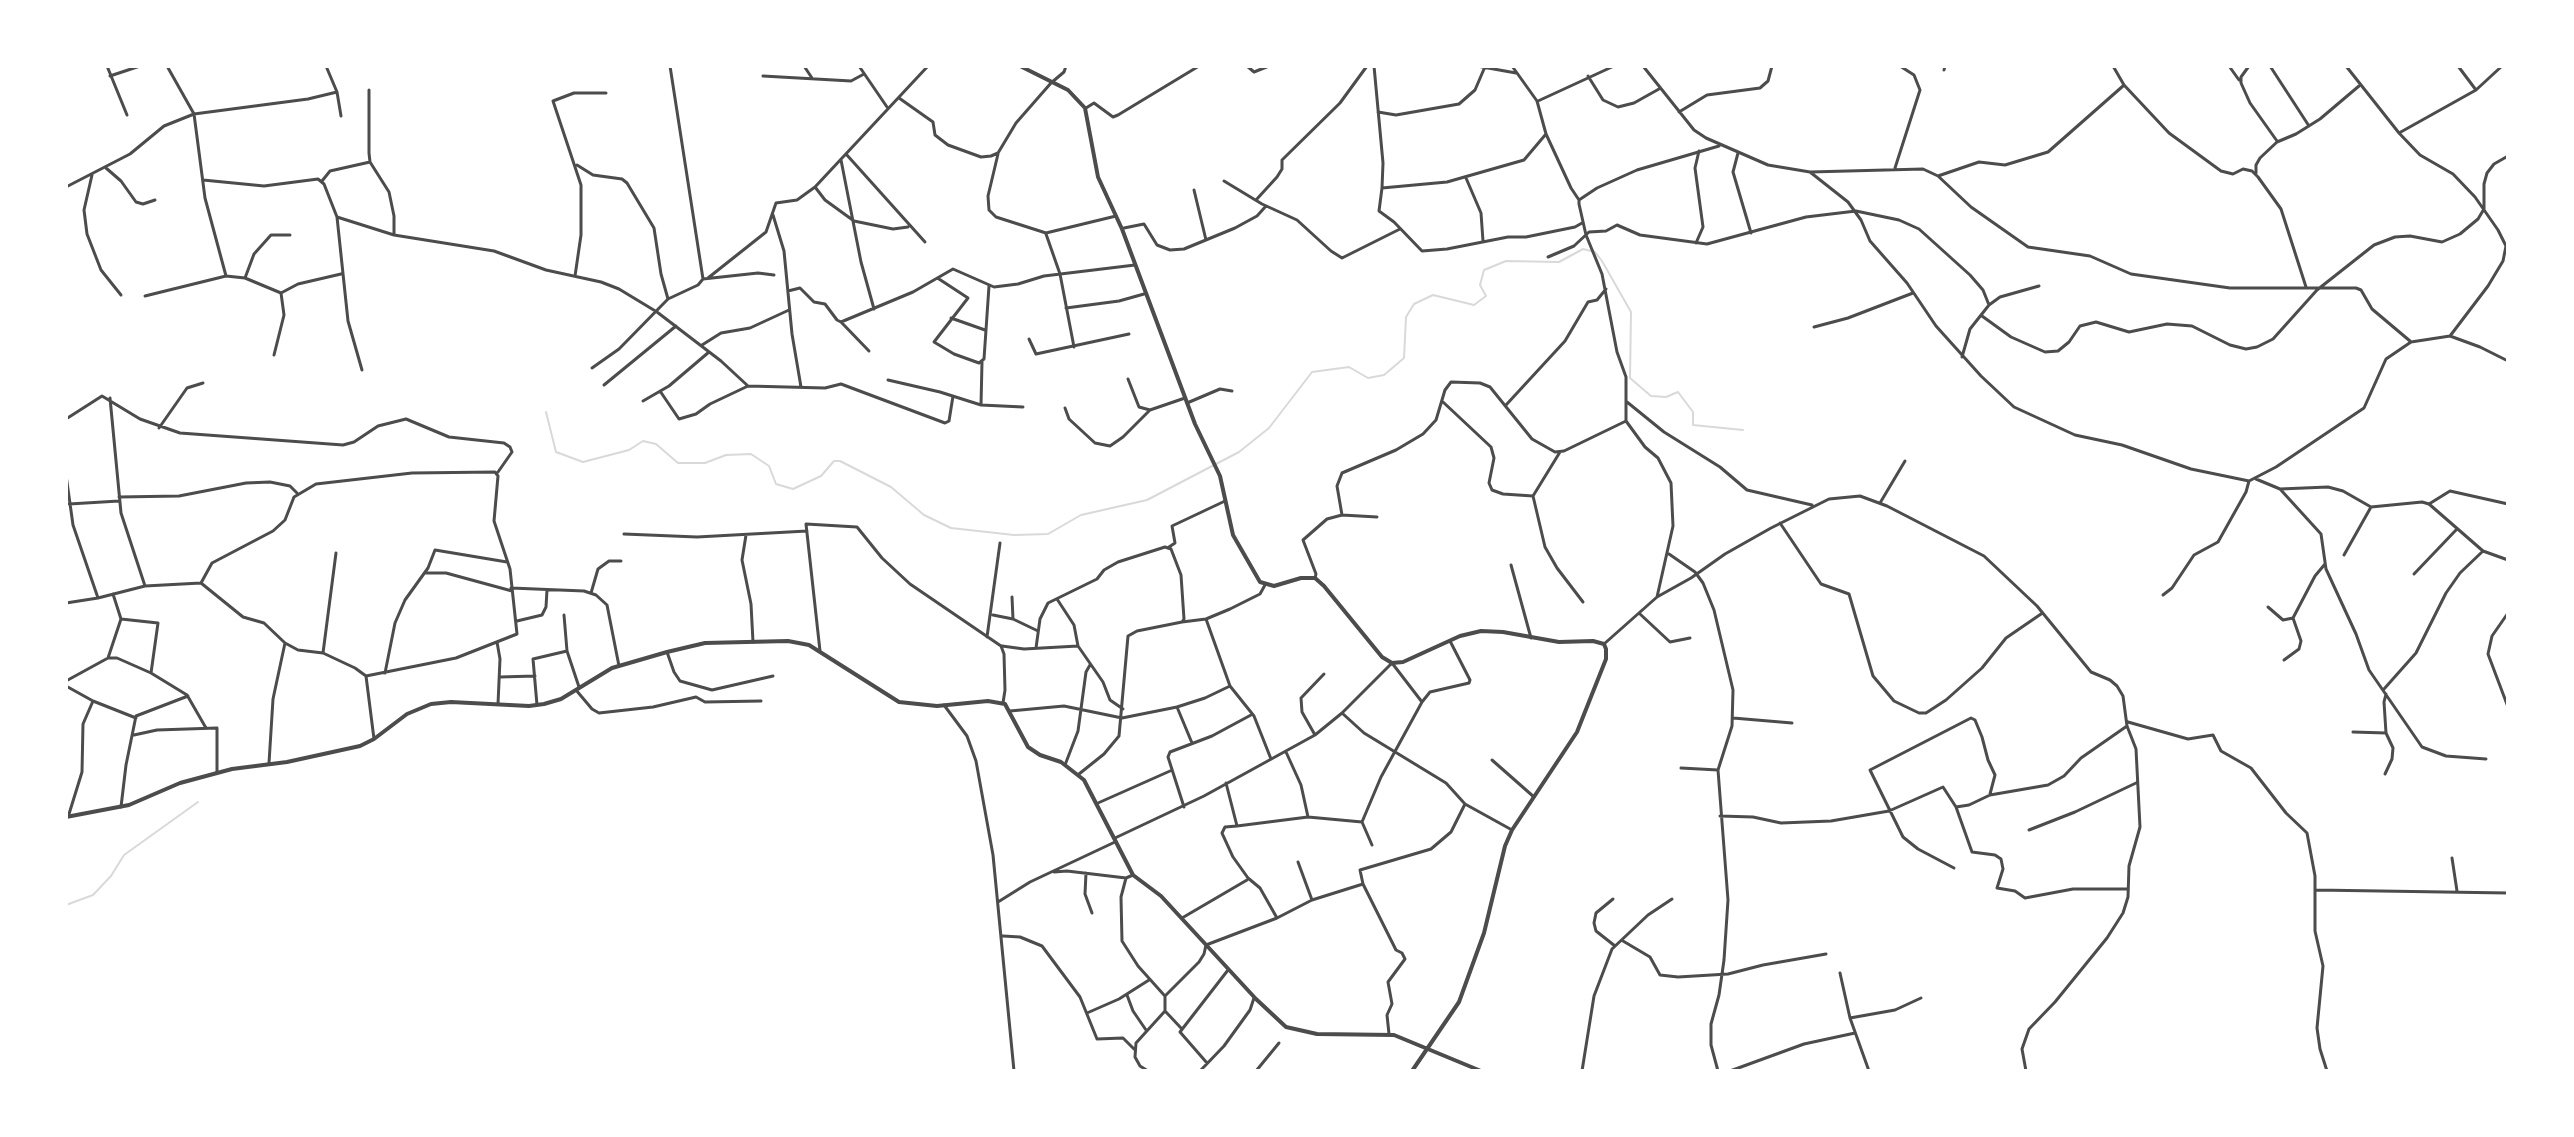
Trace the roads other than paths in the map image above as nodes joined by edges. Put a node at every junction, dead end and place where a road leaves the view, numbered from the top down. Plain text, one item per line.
1 (107, 66) edge
2 (140, 66) edge
3 (167, 66) edge
4 (326, 66) edge
5 (670, 66) edge
6 (804, 66) edge
7 (859, 66) edge
8 (928, 66) edge
9 (1020, 66) edge
10 (1066, 66) edge
11 (1199, 66) edge
12 (1247, 66) edge
13 (1269, 66) edge
14 (1367, 66) edge
15 (1374, 66) edge
16 (1477, 66) edge
17 (1512, 66) edge
18 (1614, 66) edge
19 (1643, 66) edge
20 (1772, 66) edge
21 (1900, 66) edge
22 (2113, 66) edge
23 (2229, 66) edge
24 (2249, 66) edge
25 (2270, 66) edge
26 (2346, 66) edge
27 (2458, 66) edge
28 (2502, 66) edge
29 (1484, 69) junction
30 (1517, 73) junction
31 (864, 74) junction
32 (110, 76) junction
33 (763, 76) dead end
34 (1588, 76) junction
35 (812, 78) junction
36 (1051, 83) junction
37 (2241, 83) junction
38 (2124, 85) junction
39 (2359, 86) junction
40 (1659, 89) junction
41 (369, 90) dead end
42 (2476, 90) junction
43 (337, 92) junction
44 (606, 93) dead end
45 (899, 98) junction
46 (1537, 101) junction
47 (887, 107) junction
48 (1085, 108) junction
49 (1378, 112) junction
50 (1679, 112) junction
51 (194, 114) junction
52 (127, 115) dead end
53 (341, 116) dead end
54 (2309, 126) junction
55 (2399, 133) junction
56 (1546, 134) junction
57 (2277, 142) junction
58 (1719, 145) junction
59 (1699, 151) junction
60 (998, 153) junction
61 (1738, 153) junction
62 (846, 154) junction
63 (2508, 156) edge
64 (841, 160) junction
65 (370, 162) junction
66 (576, 164) junction
67 (106, 168) junction
68 (1895, 168) junction
69 (1810, 172) junction
70 (92, 175) junction
71 (1938, 176) junction
72 (2258, 177) junction
73 (1466, 178) junction
74 (203, 180) junction
75 (322, 181) junction
76 (1224, 181) dead end
77 (66, 187) edge
78 (815, 187) junction
79 (1382, 188) junction
80 (1194, 190) dead end
81 (155, 200) dead end
82 (1256, 200) junction
83 (1579, 200) junction
84 (1266, 206) junction
85 (2484, 209) junction
86 (1856, 211) junction
87 (773, 215) junction
88 (1116, 216) junction
89 (337, 217) junction
90 (854, 221) junction
91 (1582, 223) junction
92 (910, 226) junction
93 (1122, 229) junction
94 (1400, 229) junction
95 (2508, 229) edge
96 (2498, 230) junction
97 (1046, 233) junction
98 (1751, 233) junction
99 (290, 235) dead end
100 (394, 235) junction
101 (1586, 235) junction
102 (1206, 240) junction
103 (1483, 241) junction
104 (925, 242) dead end
105 (1696, 243) junction
106 (1548, 257) dead end
107 (1135, 265) junction
108 (341, 274) junction
109 (1060, 274) junction
110 (774, 275) dead end
111 (226, 276) junction
112 (575, 276) junction
113 (245, 278) junction
114 (708, 278) junction
115 (703, 279) junction
116 (939, 279) junction
117 (989, 286) junction
118 (2039, 286) dead end
119 (2306, 287) junction
120 (1606, 289) junction
121 (2317, 290) junction
122 (788, 291) junction
123 (281, 293) junction
124 (1913, 293) junction
125 (1144, 294) junction
126 (121, 295) dead end
127 (145, 296) dead end
128 (668, 299) junction
129 (1989, 305) junction
130 (1066, 308) junction
131 (874, 309) junction
132 (789, 310) junction
133 (657, 312) junction
134 (1982, 316) junction
135 (951, 318) junction
136 (841, 322) junction
137 (676, 326) junction
138 (1814, 327) dead end
139 (985, 330) junction
140 (1129, 334) dead end
141 (2450, 336) junction
142 (1029, 339) dead end
143 (2411, 342) junction
144 (701, 346) junction
145 (1074, 347) junction
146 (869, 351) dead end
147 (709, 352) junction
148 (274, 355) dead end
149 (1962, 357) junction
150 (2508, 361) edge
151 (982, 362) junction
152 (592, 368) dead end
153 (362, 370) dead end
154 (1128, 379) dead end
155 (888, 380) dead end
156 (203, 383) dead end
157 (604, 385) dead end
158 (748, 386) junction
159 (801, 387) junction
160 (660, 391) junction
161 (1232, 391) dead end
162 (953, 396) junction
163 (110, 398) junction
164 (1186, 400) junction
165 (643, 401) dead end
166 (1443, 401) junction
167 (1627, 402) junction
168 (981, 405) junction
169 (1506, 405) junction
170 (1023, 407) dead end
171 (1065, 408) dead end
172 (1150, 410) junction
173 (66, 419) edge
174 (1626, 421) junction
175 (159, 428) junction
176 (1560, 452) junction
177 (1905, 461) dead end
178 (497, 474) junction
179 (66, 475) edge
180 (2256, 479) junction
181 (2249, 481) junction
182 (2280, 489) junction
183 (297, 493) junction
184 (1533, 496) junction
185 (119, 499) junction
186 (1226, 500) junction
187 (1880, 503) junction
188 (69, 504) junction
189 (2429, 504) junction
190 (2508, 504) edge
191 (1815, 506) junction
192 (2371, 507) junction
193 (1342, 515) junction
194 (1377, 517) dead end
195 (1780, 523) junction
196 (2456, 530) junction
197 (807, 531) junction
198 (624, 534) dead end
199 (746, 535) junction
200 (1000, 543) dead end
201 (1169, 547) junction
202 (2483, 551) junction
203 (336, 553) dead end
204 (1668, 553) junction
205 (2344, 555) dead end
206 (2508, 560) edge
207 (621, 561) dead end
208 (509, 562) junction
209 (2325, 564) junction
210 (1511, 565) dead end
211 (424, 573) junction
212 (2414, 574) dead end
213 (1696, 575) junction
214 (1315, 578) junction
215 (201, 583) junction
216 (1265, 585) junction
217 (145, 586) junction
218 (512, 589) junction
219 (547, 590) junction
220 (591, 593) junction
221 (113, 594) junction
222 (2163, 595) dead end
223 (1012, 597) dead end
224 (1657, 597) junction
225 (98, 598) junction
226 (1056, 599) junction
227 (1583, 602) dead end
228 (66, 603) edge
229 (2268, 607) dead end
230 (2508, 613) edge
231 (991, 614) junction
232 (1640, 614) junction
233 (2041, 614) junction
234 (564, 615) dead end
235 (2293, 618) junction
236 (121, 619) junction
237 (1013, 619) junction
238 (1206, 619) junction
239 (517, 621) junction
240 (1182, 622) junction
241 (1038, 631) junction
242 (987, 637) junction
243 (1531, 638) junction
244 (1690, 638) dead end
245 (1450, 641) junction
246 (497, 642) junction
247 (753, 642) junction
248 (285, 643) junction
249 (1604, 644) junction
250 (1001, 646) junction
251 (1078, 646) junction
252 (1036, 648) junction
253 (567, 651) junction
254 (667, 652) junction
255 (820, 652) junction
256 (323, 653) junction
257 (108, 658) junction
258 (2284, 660) dead end
259 (1392, 663) junction
260 (1090, 665) junction
261 (619, 666) junction
262 (66, 673) edge
263 (151, 673) junction
264 (385, 673) junction
265 (1324, 674) dead end
266 (366, 676) junction
267 (535, 676) junction
268 (773, 676) dead end
269 (500, 677) junction
270 (67, 682) edge
271 (1230, 686) junction
272 (578, 688) junction
273 (2384, 692) junction
274 (188, 696) junction
275 (93, 701) junction
276 (761, 701) dead end
277 (1422, 702) junction
278 (1003, 703) junction
279 (498, 704) junction
280 (537, 705) junction
281 (944, 705) junction
282 (1177, 707) junction
283 (2508, 707) edge
284 (1081, 708) junction
285 (1123, 709) junction
286 (1010, 711) junction
287 (1342, 713) junction
288 (1251, 715) junction
289 (136, 718) junction
290 (1122, 718) junction
291 (1733, 718) junction
292 (1792, 723) dead end
293 (2128, 724) junction
294 (206, 728) junction
295 (2353, 732) dead end
296 (2386, 733) junction
297 (1315, 735) junction
298 (133, 736) junction
299 (374, 739) junction
300 (1192, 743) junction
301 (1396, 751) junction
302 (1286, 752) junction
303 (1271, 759) junction
304 (2486, 759) dead end
305 (1492, 760) dead end
306 (269, 763) junction
307 (1065, 765) junction
308 (1681, 768) dead end
309 (1718, 770) junction
310 (1170, 771) dead end
311 (217, 773) junction
312 (1079, 774) junction
313 (2385, 774) dead end
314 (1226, 783) junction
315 (2136, 783) junction
316 (1990, 795) junction
317 (1534, 797) junction
318 (1098, 803) junction
319 (1465, 804) junction
320 (121, 807) junction
321 (1184, 807) junction
322 (1956, 807) junction
323 (1889, 811) junction
324 (69, 815) edge
325 (1720, 816) junction
326 (1308, 817) junction
327 (1362, 822) junction
328 (1237, 826) junction
329 (1512, 830) junction
330 (2029, 830) dead end
331 (1115, 841) junction
332 (1372, 845) dead end
333 (2452, 858) dead end
334 (1298, 862) dead end
335 (1954, 868) dead end
336 (1086, 873) junction
337 (1048, 874) junction
338 (1133, 875) junction
339 (1126, 878) junction
340 (1248, 878) junction
341 (1363, 884) junction
342 (2128, 889) junction
343 (2315, 890) junction
344 (2457, 891) junction
345 (2508, 893) edge
346 (1613, 899) dead end
347 (1672, 899) dead end
348 (1312, 900) junction
349 (997, 903) junction
350 (1092, 913) dead end
351 (1182, 918) junction
352 (1277, 918) junction
353 (1002, 936) junction
354 (1623, 941) junction
355 (1206, 945) junction
356 (1615, 946) junction
357 (1826, 954) dead end
358 (1228, 970) junction
359 (1840, 973) dead end
360 (1722, 975) junction
361 (1149, 980) junction
362 (1126, 994) junction
363 (1165, 996) junction
364 (1254, 998) junction
365 (1921, 998) dead end
366 (1165, 1011) junction
367 (1087, 1013) junction
368 (1850, 1018) junction
369 (1181, 1028) junction
370 (1146, 1030) junction
371 (1855, 1033) junction
372 (1389, 1034) junction
373 (1279, 1043) dead end
374 (1134, 1049) junction
375 (1427, 1049) junction
376 (1207, 1063) junction
377 (1140, 1068) edge
378 (1014, 1071) edge
379 (1148, 1071) edge
380 (1200, 1071) edge
381 (1256, 1071) edge
382 (1412, 1071) edge
383 (1481, 1071) edge
384 (1582, 1071) edge
385 (1718, 1071) edge
386 (1730, 1071) edge
387 (1869, 1071) edge
388 (2026, 1071) edge
389 (2327, 1071) edge

1 - 32 street
2 - 32 street
3 - 51 street
4 - 43 street
5 - 115 street
6 - 35 street
7 - 31 street
8 - 45 street
9 - 36 street
10 - 36 street
11 - 48 street
12 - 13 street
14 - 82 street
15 - 49 street
16 - 29 street
17 - 30 street
18 - 34 street
19 - 40 street
20 - 50 street
21 - 68 street
22 - 38 street
23 - 37 street
24 - 37 street
25 - 54 street
26 - 39 street
27 - 42 street
28 - 42 street
29 - 30 street
29 - 49 street
30 - 46 street
31 - 35 street
31 - 47 street
32 - 52 street
33 - 35 street
34 - 40 street
34 - 46 street
36 - 48 street
36 - 60 street
37 - 57 street
38 - 71 street
38 - 72 street
39 - 54 street
39 - 55 street
40 - 50 street
41 - 65 street
42 - 55 street
43 - 51 street
43 - 53 street
44 - 66 street
45 - 47 street
45 - 60 street
46 - 56 street
47 - 62 street
48 - 88 street
49 - 79 street
50 - 58 street
51 - 67 street
51 - 74 street
54 - 57 street
55 - 85 street
56 - 73 street
56 - 83 street
57 - 72 street
58 - 59 street
58 - 61 street
59 - 83 street
59 - 105 street
60 - 97 street
61 - 69 street
61 - 98 street
62 - 64 street
62 - 92 street
63 - 85 street
64 - 78 street
64 - 90 street
65 - 75 street
65 - 100 street
66 - 112 street
66 - 128 street
67 - 70 street
67 - 81 street
68 - 69 street
68 - 71 street
69 - 86 street
70 - 77 street
70 - 126 street
71 - 119 street
72 - 119 street
73 - 79 street
73 - 103 street
74 - 75 street
74 - 111 street
75 - 89 street
76 - 82 street
78 - 87 street
78 - 90 street
79 - 94 street
80 - 102 street
82 - 84 street
83 - 91 street
84 - 94 street
84 - 102 street
85 - 96 street
85 - 121 street
86 - 98 street
86 - 124 street
86 - 129 street
87 - 114 street
87 - 122 street
88 - 93 street
88 - 97 street
89 - 100 street
89 - 108 street
90 - 92 street
90 - 131 street
91 - 101 street
91 - 103 street
92 - 104 street
93 - 102 street
93 - 107 street
94 - 103 street
95 - 96 street
96 - 141 street
97 - 109 street
98 - 105 street
99 - 113 street
100 - 112 street
101 - 105 street
101 - 106 street
101 - 120 street
107 - 109 street
107 - 125 street
108 - 123 street
108 - 153 street
109 - 117 street
109 - 130 street
110 - 114 street
111 - 113 street
111 - 127 street
112 - 133 street
113 - 123 street
114 - 115 street
115 - 128 street
116 - 117 street
116 - 131 street
116 - 135 street
117 - 139 street
118 - 129 street
119 - 121 street
120 - 167 street
120 - 169 street
121 - 134 street
121 - 143 street
122 - 132 street
122 - 136 street
123 - 148 street
124 - 138 street
124 - 149 street
125 - 130 street
125 - 164 street
128 - 133 street
129 - 134 street
130 - 145 street
131 - 136 street
132 - 144 street
132 - 159 street
133 - 137 street
133 - 152 street
134 - 149 street
135 - 139 street
135 - 151 street
136 - 146 street
137 - 144 street
137 - 157 street
139 - 151 street
140 - 145 street
141 - 143 street
141 - 150 street
142 - 145 street
143 - 180 street
144 - 147 street
147 - 158 street
147 - 160 street
149 - 181 street
151 - 168 street
154 - 172 street
155 - 162 street
156 - 175 street
158 - 159 street
158 - 160 street
159 - 162 street
160 - 165 street
161 - 164 street
162 - 168 street
163 - 173 street
163 - 175 street
163 - 185 street
164 - 172 street
164 - 186 street
166 - 169 street
166 - 184 street
166 - 193 street
167 - 174 street
167 - 191 street
168 - 170 street
169 - 176 street
171 - 172 street
174 - 176 street
174 - 204 street
175 - 178 street
176 - 184 street
177 - 187 street
178 - 183 street
178 - 208 street
179 - 188 street
180 - 181 street
180 - 182 street
181 - 222 street
182 - 192 street
182 - 209 street
183 - 185 street
183 - 215 street
184 - 227 street
185 - 188 street
185 - 217 street
186 - 201 street
186 - 216 street
187 - 191 street
187 - 233 street
188 - 225 street
189 - 190 street
189 - 192 street
189 - 196 street
191 - 195 street
192 - 205 street
193 - 194 street
193 - 214 street
195 - 213 street
195 - 233 street
196 - 202 street
196 - 212 street
197 - 199 street
197 - 242 street
197 - 255 street
198 - 199 street
199 - 247 street
200 - 231 street
201 - 226 street
201 - 240 street
202 - 206 street
202 - 273 street
203 - 256 street
204 - 213 street
204 - 224 street
207 - 220 street
208 - 211 street
208 - 218 street
209 - 235 street
209 - 273 street
210 - 243 street
211 - 218 street
211 - 264 street
213 - 224 street
213 - 291 street
214 - 216 street
214 - 259 street
215 - 217 street
215 - 248 street
216 - 238 street
217 - 221 street
218 - 219 street
218 - 239 street
219 - 220 street
219 - 239 street
220 - 261 street
221 - 225 street
221 - 236 street
223 - 237 street
224 - 232 street
225 - 228 street
226 - 241 street
226 - 251 street
229 - 235 street
230 - 283 street
231 - 237 street
231 - 242 street
232 - 244 street
232 - 249 street
233 - 293 street
234 - 253 street
235 - 258 street
236 - 257 street
236 - 263 street
237 - 241 street
238 - 240 street
238 - 271 street
239 - 246 street
240 - 285 street
241 - 252 street
242 - 250 street
243 - 245 street
243 - 249 street
245 - 259 street
245 - 277 street
246 - 264 street
246 - 269 street
247 - 254 street
247 - 255 street
248 - 256 street
248 - 306 street
249 - 317 street
250 - 252 street
250 - 278 street
251 - 252 street
251 - 260 street
253 - 267 street
253 - 272 street
254 - 261 street
254 - 268 street
255 - 281 street
256 - 266 street
257 - 263 street
257 - 270 street
259 - 277 street
259 - 287 street
260 - 284 street
260 - 285 street
261 - 272 street
262 - 270 street
263 - 274 street
264 - 266 street
265 - 297 street
266 - 299 street
267 - 269 street
267 - 280 street
269 - 279 street
270 - 275 street
271 - 282 street
271 - 288 street
272 - 276 street
272 - 280 street
273 - 296 street
273 - 304 street
274 - 289 street
274 - 294 street
275 - 289 street
275 - 324 street
277 - 301 street
278 - 281 street
278 - 286 street
279 - 280 street
279 - 299 street
281 - 349 street
282 - 290 street
282 - 300 street
284 - 286 street
284 - 290 street
284 - 307 street
285 - 290 street
286 - 307 street
287 - 297 street
287 - 301 street
288 - 300 street
288 - 303 street
289 - 298 street
290 - 312 street
291 - 292 street
291 - 309 street
293 - 315 street
293 - 316 street
293 - 343 street
294 - 298 street
294 - 311 street
295 - 296 street
296 - 313 street
297 - 302 street
298 - 320 street
299 - 306 street
300 - 321 street
301 - 319 street
301 - 327 street
302 - 303 street
302 - 326 street
303 - 314 street
305 - 317 street
306 - 311 street
307 - 312 street
308 - 309 street
309 - 325 street
310 - 318 street
311 - 320 street
312 - 318 street
314 - 321 street
314 - 328 street
315 - 330 street
315 - 342 street
316 - 322 street
316 - 323 street
317 - 329 street
318 - 331 street
319 - 329 street
319 - 341 street
320 - 324 street
321 - 331 street
322 - 323 street
322 - 342 street
323 - 325 street
323 - 335 street
325 - 360 street
326 - 327 street
326 - 328 street
327 - 332 street
328 - 340 street
329 - 375 street
331 - 337 street
331 - 338 street
333 - 344 street
334 - 348 street
336 - 337 street
336 - 339 street
336 - 350 street
337 - 349 street
338 - 339 street
338 - 351 street
339 - 361 street
340 - 351 street
340 - 352 street
341 - 348 street
341 - 372 street
342 - 388 street
343 - 344 street
343 - 389 street
344 - 345 street
346 - 356 street
347 - 354 street
348 - 352 street
349 - 353 street
351 - 355 street
352 - 355 street
353 - 367 street
353 - 378 street
354 - 356 street
354 - 360 street
355 - 358 street
355 - 363 street
356 - 384 street
357 - 360 street
358 - 364 street
358 - 369 street
359 - 368 street
360 - 385 street
361 - 362 street
361 - 363 street
362 - 367 street
362 - 370 street
363 - 366 street
364 - 372 street
364 - 376 street
365 - 368 street
366 - 369 street
366 - 370 street
367 - 374 street
368 - 371 street
369 - 376 street
370 - 374 street
371 - 386 street
371 - 387 street
372 - 375 street
373 - 381 street
374 - 377 street
375 - 382 street
375 - 383 street
376 - 380 street
377 - 379 street

